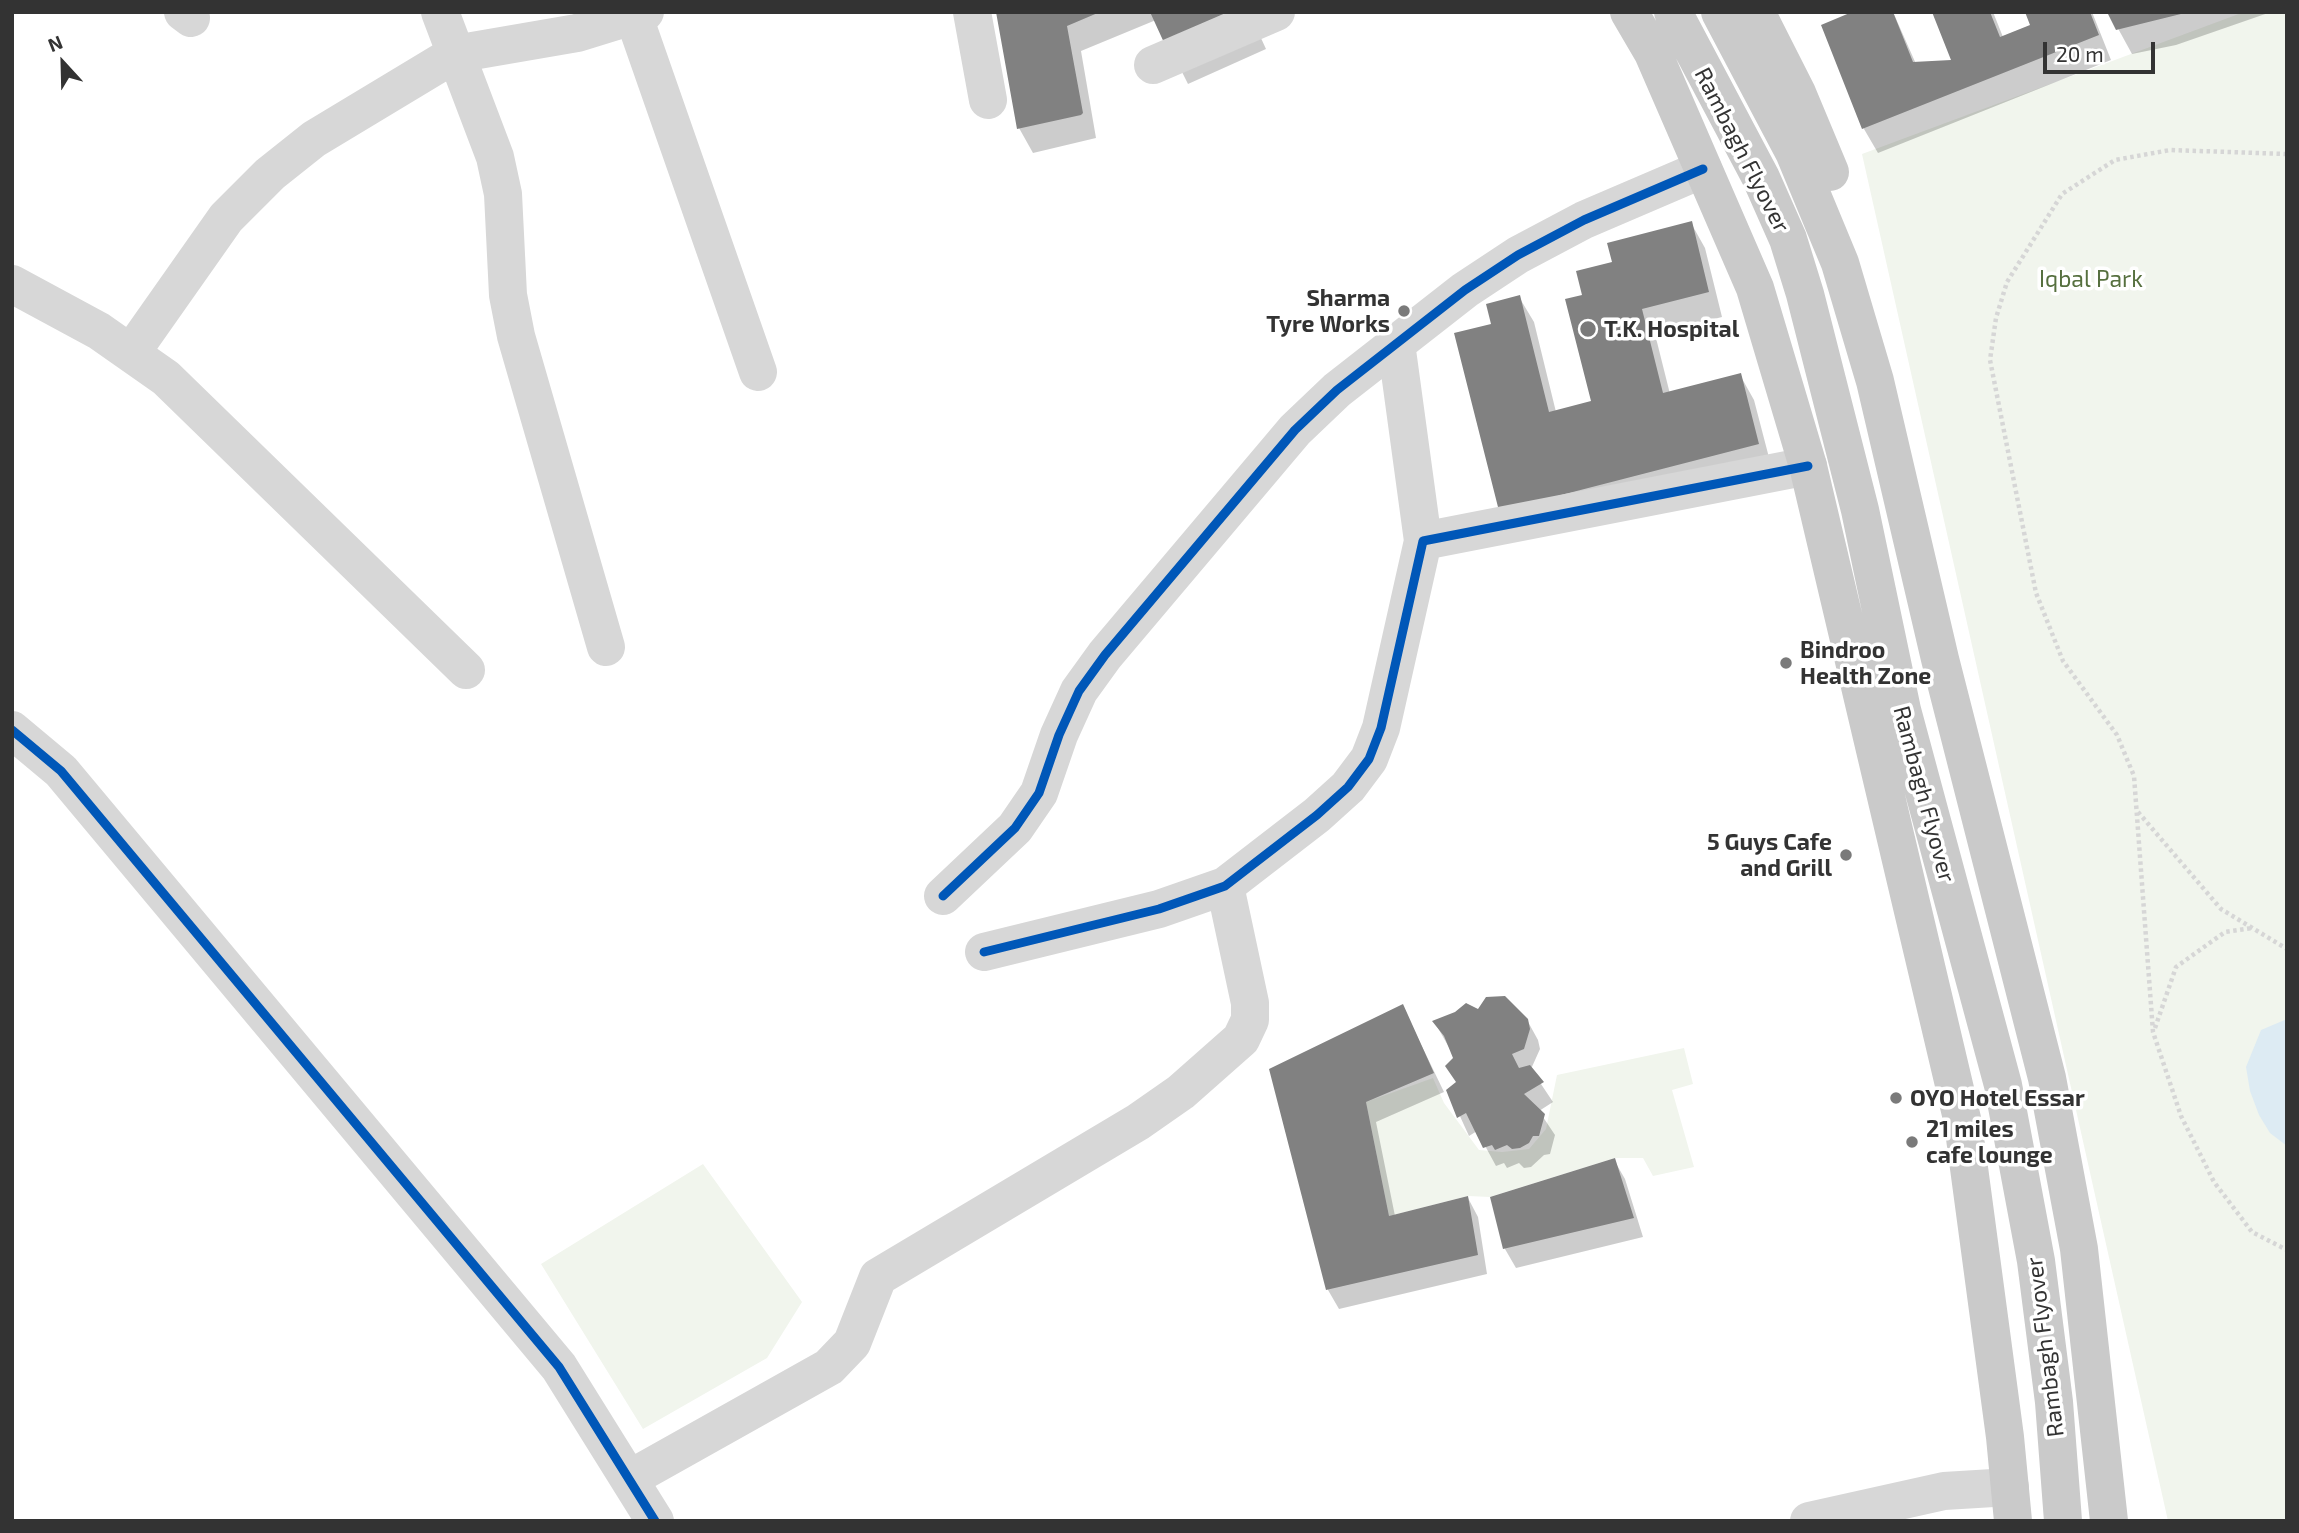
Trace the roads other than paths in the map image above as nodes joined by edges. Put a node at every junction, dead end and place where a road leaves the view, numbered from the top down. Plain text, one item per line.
1 (440, 12) edge
2 (972, 12) edge
3 (1276, 12) edge
4 (1629, 12) edge
5 (1673, 12) edge
6 (1720, 12) edge
7 (1757, 12) edge
8 (640, 14) edge
9 (1653, 53) junction
10 (456, 54) junction
11 (1153, 65) dead end
12 (988, 100) dead end
13 (1703, 169) junction
14 (12, 284) edge
15 (1396, 343) junction
16 (131, 353) junction
17 (758, 372) dead end
18 (1808, 466) junction
19 (1423, 541) junction
20 (606, 647) dead end
21 (466, 670) dead end
22 (12, 730) edge
23 (1225, 886) junction
24 (943, 896) dead end
25 (984, 952) dead end
26 (631, 1478) junction
27 (2011, 1504) edge
28 (654, 1521) edge
29 (1809, 1521) edge
30 (2063, 1521) edge
31 (2109, 1521) edge
32 (2135, 1521) edge

1 - 10 street
2 - 12 street
3 - 11 street
4 - 9 main road
5 - 30 main road, Rambagh Flyover
6 - 31 main road, Rambagh Flyover
7 - 9 street
7 - 32 main road
8 - 10 street
8 - 17 street
9 - 13 main road
10 - 16 street
10 - 20 street
13 - 15 street
13 - 18 main road
14 - 16 street
15 - 19 street
15 - 24 street
16 - 21 street
18 - 19 street
18 - 27 main road
19 - 23 street
22 - 26 street
23 - 25 street
23 - 26 street
26 - 28 street
27 - 29 street

